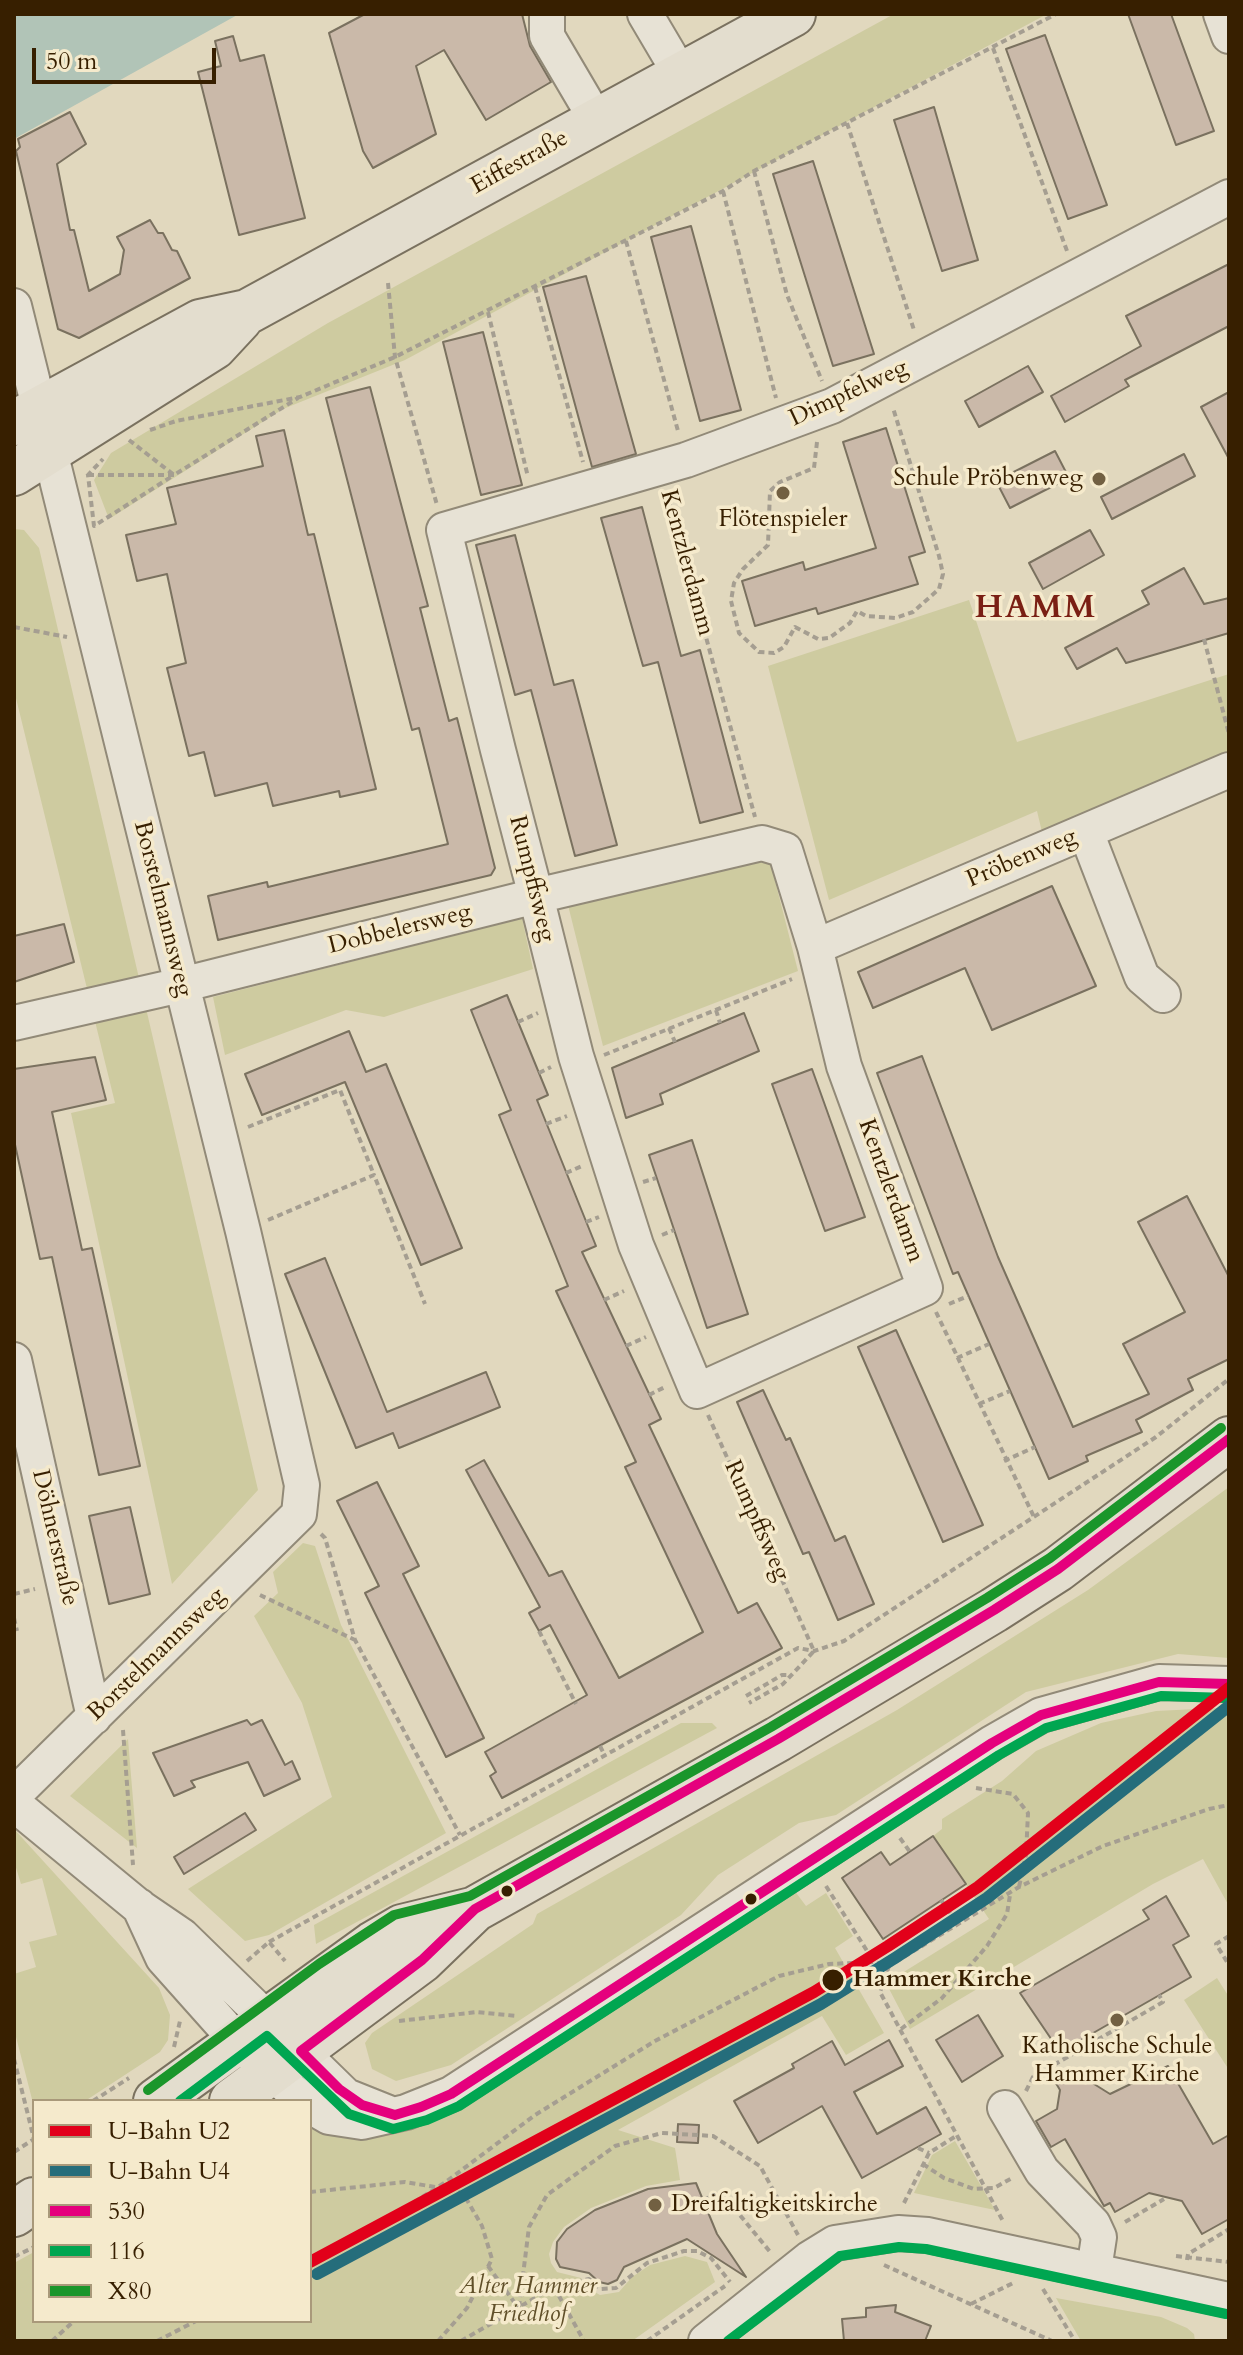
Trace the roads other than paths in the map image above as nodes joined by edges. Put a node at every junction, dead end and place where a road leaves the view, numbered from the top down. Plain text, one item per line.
1 (547, 14) edge
2 (645, 14) edge
3 (793, 14) edge
4 (1221, 14) edge
5 (1229, 36) edge
6 (681, 75) junction
7 (597, 121) junction
8 (1229, 197) edge
9 (14, 306) edge
10 (247, 312) junction
11 (26, 417) edge
12 (48, 468) edge
13 (444, 530) joint
14 (1229, 770) edge
15 (1086, 832) junction
16 (774, 846) joint
17 (536, 896) junction
18 (818, 957) junction
19 (181, 985) junction
20 (1163, 995) dead end
21 (14, 1023) edge
22 (14, 1360) edge
23 (697, 1391) joint
24 (1229, 1439) edge
25 (1229, 1684) edge
26 (94, 1717) junction
27 (14, 1795) edge
28 (14, 1804) edge
29 (475, 1909) junction
30 (252, 2029) junction
31 (285, 2063) junction
32 (159, 2099) edge
33 (235, 2099) edge
34 (302, 2099) edge
35 (312, 2107) edge
36 (1007, 2112) road end
37 (395, 2115) junction
38 (1094, 2270) junction
39 (1229, 2300) edge
40 (706, 2341) edge

1 - 7 street
2 - 6 street
3 - 6 main road, Eiffestraße
4 - 5 street
6 - 7 main road, Eiffestraße
7 - 10 main road, Eiffestraße
8 - 13 street, Dimpfelweg
9 - 11 street, Borstelmannsweg
10 - 11 main road, Eiffestraße
10 - 12 main road, Eiffestraße
11 - 12 street, Borstelmannsweg
12 - 19 street, Borstelmannsweg
13 - 17 street, Rumpffsweg
14 - 15 street, Pröbenweg
15 - 18 street, Pröbenweg
15 - 20 street
16 - 17 street, Dobbelersweg
16 - 18 street, Kentzlerdamm
17 - 19 street, Dobbelersweg
17 - 23 street, Rumpffsweg
18 - 23 street, Kentzlerdamm
19 - 21 street, Dobbelersweg
19 - 26 street, Borstelmannsweg
22 - 26 street, Döhnerstraße
24 - 29 main road
25 - 37 street
26 - 27 street, Borstelmannsweg
28 - 30 street
29 - 30 main road
29 - 31 main road
30 - 31 street
30 - 32 main road
31 - 33 main road
31 - 34 street
31 - 37 street
35 - 37 street
36 - 38 street
38 - 39 street
38 - 40 street

